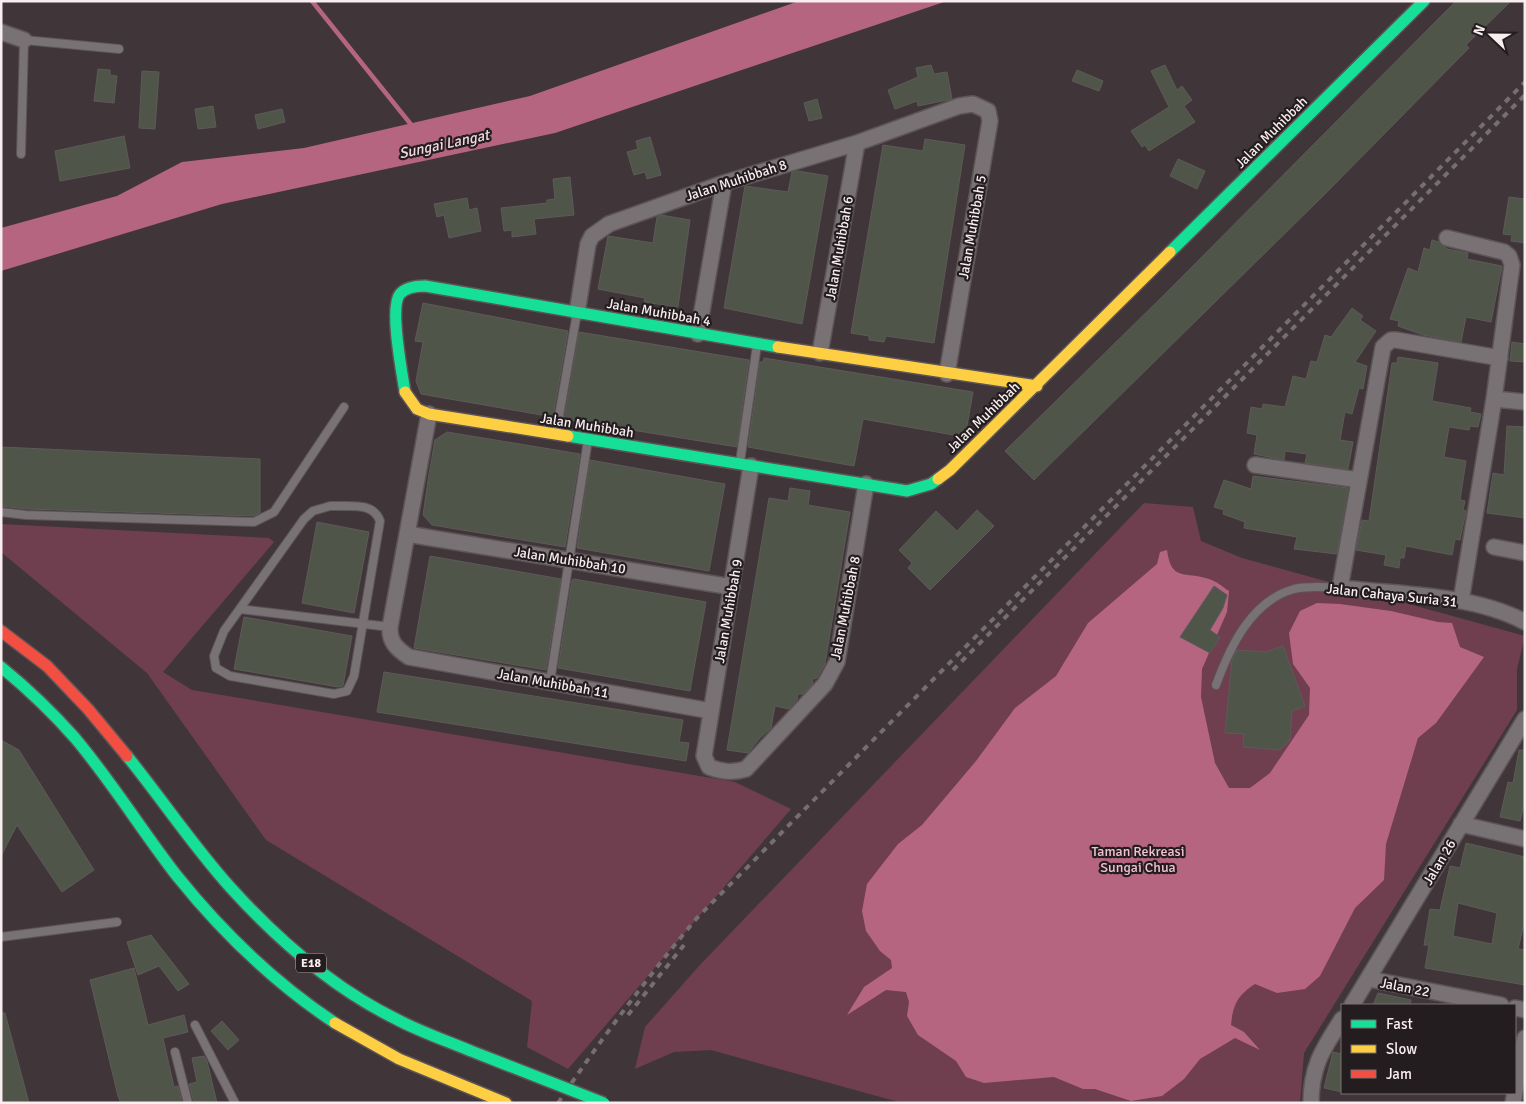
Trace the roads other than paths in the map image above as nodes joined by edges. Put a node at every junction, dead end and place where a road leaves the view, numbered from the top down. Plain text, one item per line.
1 (1424, 1) edge
2 (1, 32) edge
3 (24, 40) junction
4 (118, 49) dead end
5 (959, 106) joint
6 (857, 142) junction
7 (22, 154) dead end
8 (724, 183) junction
9 (1447, 238) dead end
10 (1517, 293) edge
11 (577, 313) junction
12 (698, 334) junction
13 (757, 343) junction
14 (820, 353) junction
15 (1500, 358) junction
16 (947, 374) junction
17 (1037, 386) junction
18 (1494, 399) junction
19 (1525, 402) edge
20 (344, 407) dead end
21 (423, 412) junction
22 (556, 435) junction
23 (588, 440) junction
24 (746, 465) junction
25 (1255, 465) dead end
26 (1359, 480) junction
27 (866, 484) junction
28 (1, 512) edge
29 (407, 534) junction
30 (1494, 546) dead end
31 (1525, 553) edge
32 (570, 560) junction
33 (732, 587) junction
34 (1340, 588) junction
35 (1461, 601) junction
36 (240, 609) junction
37 (1525, 622) edge
38 (362, 623) junction
39 (390, 627) junction
40 (1, 631) edge
41 (1, 667) edge
42 (550, 682) junction
43 (1216, 686) dead end
44 (711, 711) junction
45 (1525, 719) edge
46 (704, 756) joint
47 (1461, 824) junction
48 (1525, 839) edge
49 (117, 922) dead end
50 (1, 937) edge
51 (1369, 979) junction
52 (1353, 1004) edge
53 (1496, 1004) edge
54 (1341, 1021) edge
55 (195, 1025) dead end
56 (1525, 1038) edge
57 (175, 1052) dead end
58 (1516, 1087) edge
59 (188, 1103) edge
60 (235, 1103) edge
61 (506, 1103) edge
62 (604, 1103) edge
63 (1311, 1103) edge

1 - 17 main road, Jalan Muhibbah
2 - 3 street
3 - 4 lane
3 - 7 lane
5 - 6 street, Jalan Muhibbah 8
5 - 16 street, Jalan Muhibbah 5
6 - 8 street, Jalan Muhibbah 8
6 - 14 street, Jalan Muhibbah 6
8 - 11 street, Jalan Muhibbah 8
8 - 12 street
9 - 10 street
10 - 15 street
11 - 12 main road, Jalan Muhibbah 4
11 - 21 main road, Jalan Muhibbah 4
11 - 22 lane
12 - 13 main road, Jalan Muhibbah 4
13 - 14 main road, Jalan Muhibbah 4
13 - 24 lane
14 - 16 main road, Jalan Muhibbah 4
15 - 18 street
15 - 26 street
16 - 17 main road, Jalan Muhibbah 4
17 - 27 main road, Jalan Muhibbah
18 - 19 street
18 - 35 street
20 - 28 lane
21 - 22 main road, Jalan Muhibbah
21 - 29 street
22 - 23 main road, Jalan Muhibbah
23 - 24 main road, Jalan Muhibbah
23 - 32 lane
24 - 27 main road, Jalan Muhibbah
24 - 33 street, Jalan Muhibbah 9
25 - 26 street
26 - 34 street
27 - 46 street, Jalan Muhibbah 8
29 - 32 street, Jalan Muhibbah 10
29 - 39 street
30 - 31 street
32 - 33 street, Jalan Muhibbah 10
32 - 42 lane
33 - 44 street, Jalan Muhibbah 9
34 - 35 street, Jalan Cahaya Suria 31
34 - 43 lane, Jalan Cahaya Suria 31
35 - 37 street, Jalan Cahaya Suria 31
36 - 38 lane
36 - 38 lane
36 - 38 lane
38 - 39 lane
39 - 42 street, Jalan Muhibbah 11
40 - 62 main road, E18, bridge
41 - 61 main road, E18
42 - 44 street, Jalan Muhibbah 11
44 - 46 street, Jalan Muhibbah 9
45 - 47 street, Jalan 26
47 - 48 street
47 - 51 street, Jalan 26
49 - 50 lane
51 - 52 street, Jalan 26
51 - 53 street, Jalan 22
54 - 63 street
55 - 60 lane
56 - 58 street
57 - 59 lane

